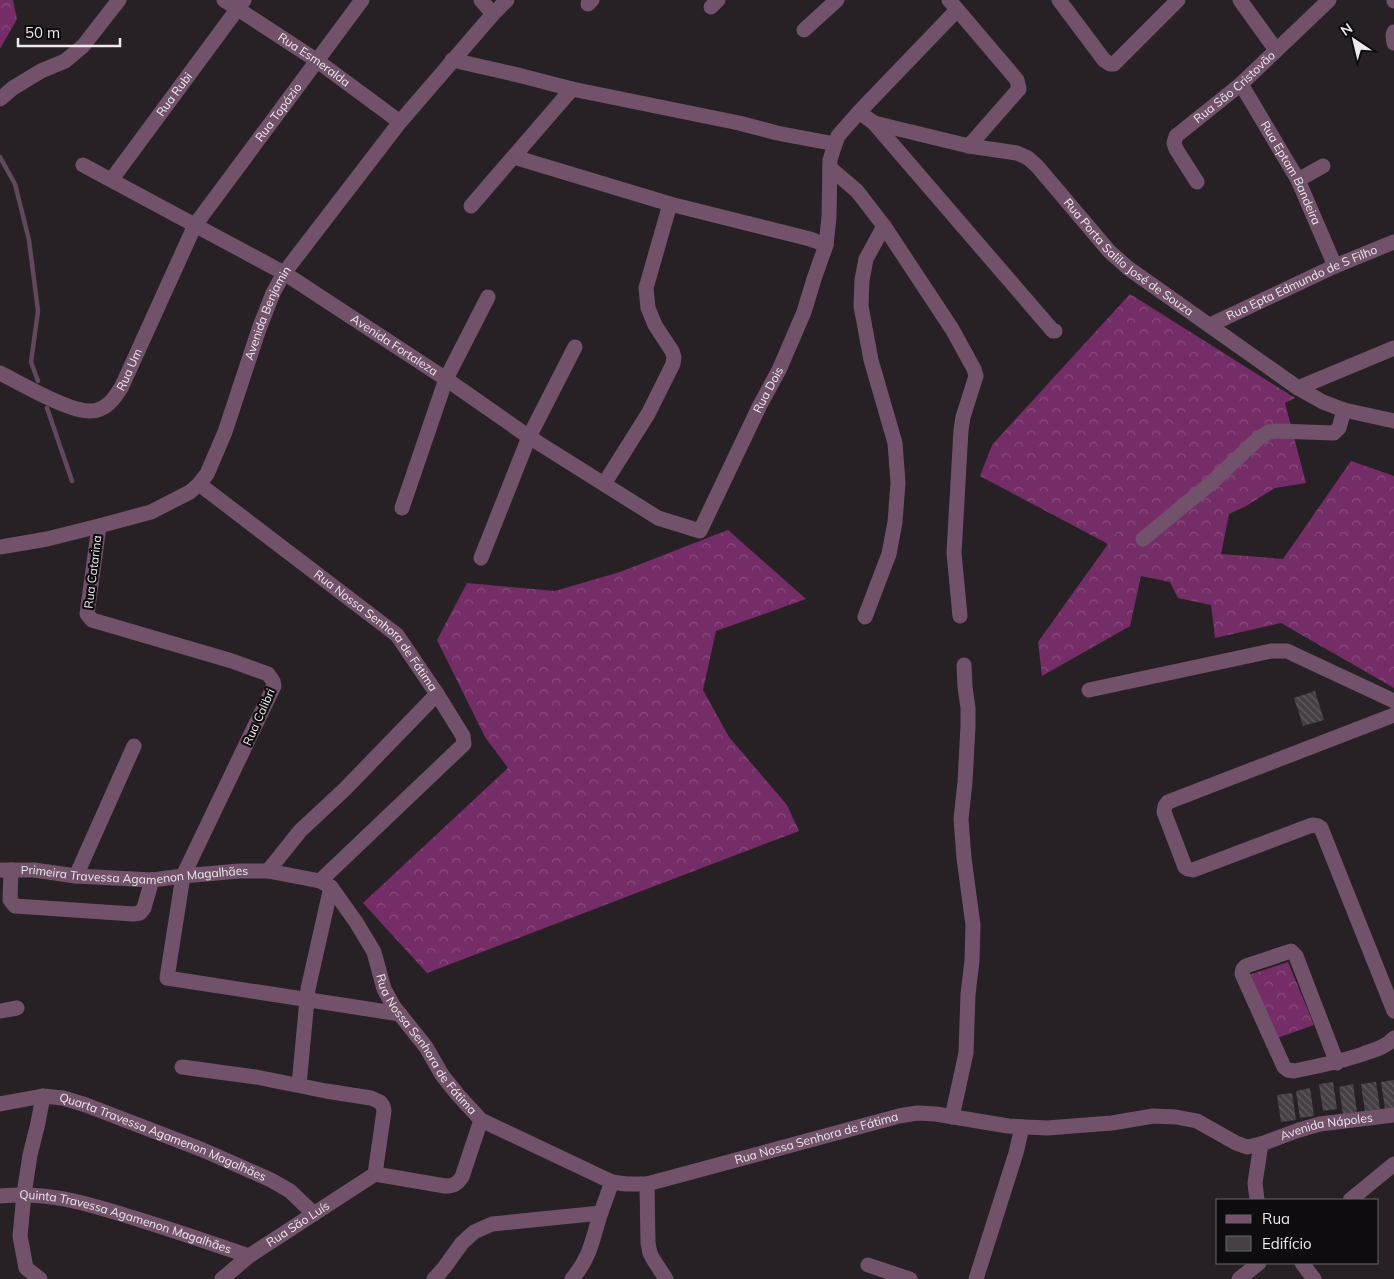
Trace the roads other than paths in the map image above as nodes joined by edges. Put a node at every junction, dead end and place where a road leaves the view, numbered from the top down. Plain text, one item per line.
1 (119, 0) edge
2 (224, 0) edge
3 (362, 0) edge
4 (481, 0) edge
5 (507, 0) edge
6 (837, 0) edge
7 (1059, 0) edge
8 (1178, 0) edge
9 (1240, 0) edge
10 (1329, 0) edge
11 (241, 5) edge
12 (953, 5) edge
13 (492, 14) junction
14 (804, 30) dead end
15 (1394, 32) edge
16 (1394, 43) edge
17 (1276, 50) junction
18 (316, 60) junction
19 (452, 60) junction
20 (1241, 84) junction
21 (572, 89) junction
22 (0, 99) edge
23 (859, 112) junction
24 (400, 122) junction
25 (874, 123) junction
26 (834, 144) junction
27 (969, 146) junction
28 (514, 158) junction
29 (83, 165) dead end
30 (1323, 166) dead end
31 (830, 168) junction
32 (112, 179) junction
33 (1298, 180) junction
34 (1197, 182) dead end
35 (670, 204) junction
36 (471, 206) dead end
37 (195, 224) junction
38 (884, 226) junction
39 (1394, 242) edge
40 (826, 245) junction
41 (1335, 266) junction
42 (284, 273) junction
43 (488, 297) dead end
44 (1210, 325) junction
45 (1055, 331) dead end
46 (576, 347) dead end
47 (1394, 348) edge
48 (0, 372) edge
49 (446, 379) junction
50 (1298, 388) junction
51 (1344, 410) junction
52 (1394, 421) edge
53 (529, 436) junction
54 (199, 484) junction
55 (604, 484) junction
56 (402, 508) dead end
57 (98, 526) junction
58 (700, 531) joint
59 (1143, 539) dead end
60 (0, 547) edge
61 (481, 558) dead end
62 (960, 616) dead end
63 (89, 617) joint
64 (865, 617) dead end
65 (964, 665) dead end
66 (1088, 690) dead end
67 (437, 694) junction
68 (1394, 701) edge
69 (1394, 715) edge
70 (134, 746) dead end
71 (6, 870) edge
72 (268, 870) junction
73 (76, 876) junction
74 (183, 876) junction
75 (152, 880) junction
76 (325, 884) junction
77 (308, 999) junction
78 (1393, 1006) edge
79 (17, 1008) dead end
80 (0, 1011) edge
81 (400, 1014) junction
82 (1394, 1038) edge
83 (1337, 1062) junction
84 (182, 1068) dead end
85 (299, 1085) junction
86 (43, 1096) junction
87 (0, 1104) edge
88 (1394, 1115) edge
89 (952, 1117) junction
90 (481, 1120) junction
91 (1022, 1126) junction
92 (1261, 1144) junction
93 (1394, 1164) edge
94 (375, 1174) junction
95 (612, 1182) junction
96 (647, 1184) junction
97 (24, 1194) junction
98 (0, 1196) edge
99 (1257, 1199) edge
100 (1351, 1199) edge
101 (601, 1212) junction
102 (314, 1214) junction
103 (250, 1256) junction
104 (1258, 1264) edge
105 (1303, 1264) edge
106 (868, 1265) dead end
107 (40, 1279) edge
108 (222, 1279) edge
109 (434, 1279) edge
110 (572, 1279) edge
111 (666, 1279) edge
112 (910, 1279) edge
113 (976, 1279) edge
114 (1238, 1279) edge
115 (1314, 1279) edge

1 - 22 street
2 - 11 street, Rua Esmeralda
3 - 18 street, Rua Topázio
4 - 13 street
5 - 13 street, Avenida Benjamin
6 - 14 street
7 - 8 street
9 - 17 street
10 - 17 street, Rua São Cristovão
11 - 18 street, Rua Esmeralda
11 - 32 street, Rua Rubi
12 - 23 street
12 - 27 street
13 - 19 street, Avenida Benjamin
15 - 16 street
17 - 20 street, Rua São Cristovão
18 - 24 street, Rua Esmeralda
18 - 37 street, Rua Topázio
19 - 21 street
19 - 24 street, Avenida Benjamin
20 - 33 street, Rua Eptam Bandeira
20 - 34 street, Rua São Cristovão
21 - 26 street
21 - 28 street
23 - 25 street, Rua Porta Salilo José de Souza
23 - 26 street
24 - 42 street, Avenida Benjamin
25 - 27 street, Rua Porta Salilo José de Souza
25 - 45 street
26 - 31 street, Rua Dois
27 - 44 street, Rua Porta Salilo José de Souza
28 - 35 street
28 - 36 street
29 - 32 street, Avenida Fortaleza
30 - 33 street
31 - 38 street
31 - 40 street, Rua Dois
32 - 37 street, Avenida Fortaleza
33 - 41 street, Rua Eptam Bandeira
35 - 40 street
35 - 55 street
37 - 42 street, Avenida Fortaleza
37 - 48 street, Rua Um
38 - 62 street
38 - 64 street
39 - 41 street, Rua Epta Edmundo de S Filho
40 - 58 street, Rua Dois
41 - 44 street, Rua Epta Edmundo de S Filho
42 - 49 street, Avenida Fortaleza
42 - 54 street, Avenida Benjamin
43 - 49 street
44 - 50 street, Rua Porta Salilo José de Souza
46 - 53 street
47 - 50 street
49 - 53 street, Avenida Fortaleza
49 - 56 street
50 - 51 street, Rua Porta Salilo José de Souza
51 - 52 street, Rua Porta Salilo José de Souza
51 - 59 street
53 - 55 street, Avenida Fortaleza
53 - 61 street
54 - 57 street, Avenida Benjamin
54 - 67 street, Rua Nossa Senhora de Fátima
55 - 58 street, Avenida Fortaleza
57 - 60 street, Avenida Benjamin
57 - 63 street, Rua Catarina
63 - 74 street, Rua Calibri
65 - 89 street
66 - 68 street
67 - 72 street, Rua Nossa Senhora de Fátima
67 - 76 street
69 - 78 street
70 - 73 street
71 - 73 street, Primeira Travessa Agamenon Magalhães
71 - 75 street
72 - 74 street, Primeira Travessa Agamenon Magalhães
72 - 76 street
73 - 75 street, Primeira Travessa Agamenon Magalhães
74 - 75 street, Primeira Travessa Agamenon Magalhães
74 - 77 street
76 - 77 street
76 - 81 street, Rua Nossa Senhora de Fátima
77 - 81 street
77 - 85 street
79 - 80 street
81 - 90 street, Rua Nossa Senhora de Fátima
82 - 83 street
83 - 83 street
84 - 85 street
85 - 94 street
86 - 87 street, Quarta Travessa Agamenon Magalhães
86 - 97 street
86 - 102 street, Quarta Travessa Agamenon Magalhães
88 - 92 street, Avenida Nápoles
89 - 91 street, Rua Nossa Senhora de Fátima
89 - 96 street, Rua Nossa Senhora de Fátima
90 - 94 street
90 - 95 street, Rua Nossa Senhora de Fátima
91 - 92 street, Rua Nossa Senhora de Fátima
91 - 113 street
92 - 99 street
93 - 100 street
94 - 102 street, Rua São Luís
95 - 96 street, Rua Nossa Senhora de Fátima
95 - 101 street
96 - 111 street
97 - 98 street, Quinta Travessa Agamenon Magalhães
97 - 103 street, Quinta Travessa Agamenon Magalhães
97 - 107 street
101 - 109 street
101 - 110 street
102 - 103 street, Rua São Luís
103 - 108 street, Rua São Luís
104 - 114 street
105 - 115 street
106 - 112 street

